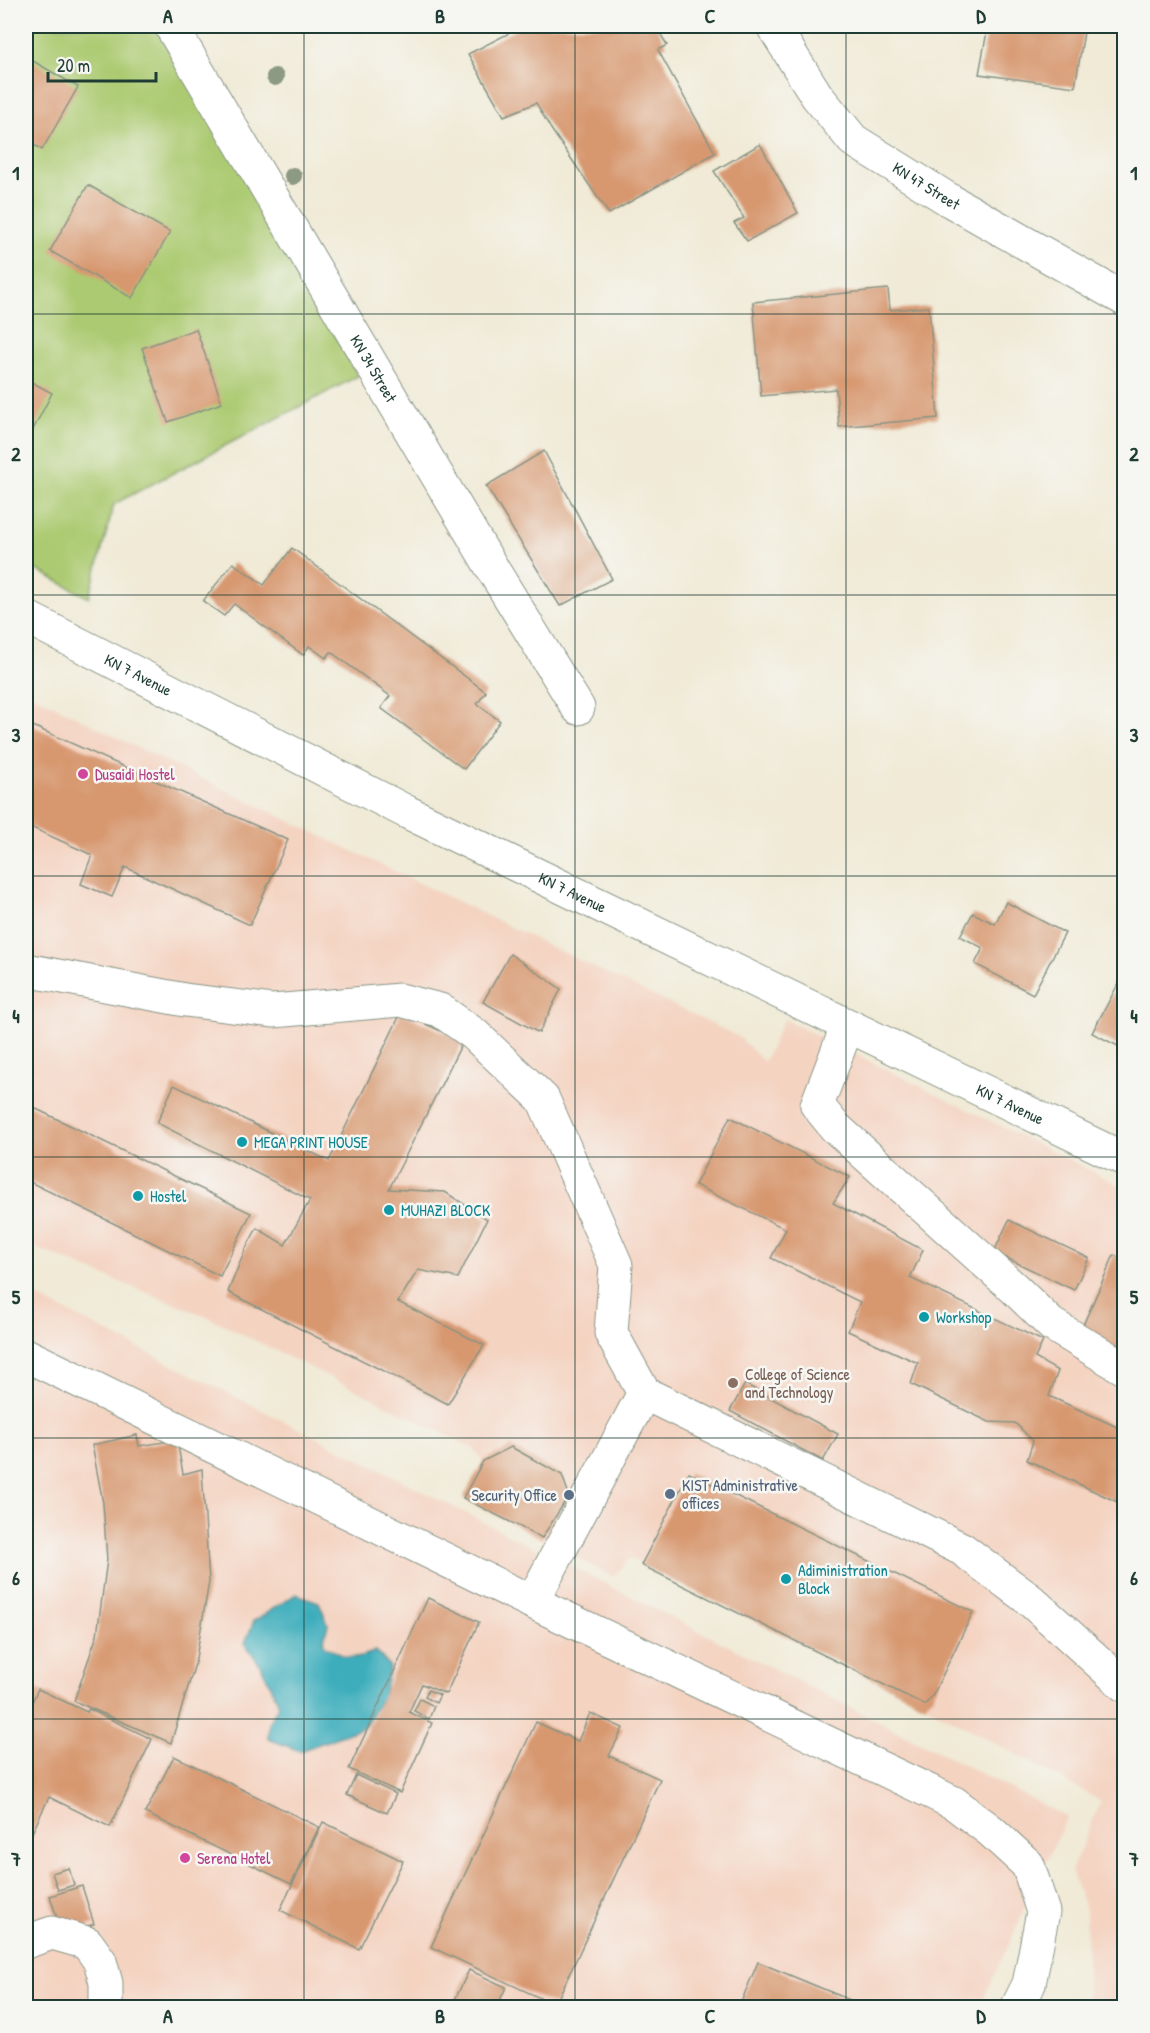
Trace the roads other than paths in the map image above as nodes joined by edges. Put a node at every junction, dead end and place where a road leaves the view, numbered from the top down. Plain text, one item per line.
1 (171, 26) edge
2 (773, 26) edge
3 (1125, 299) edge
4 (26, 617) edge
5 (578, 708) dead end
6 (26, 970) edge
7 (847, 1027) junction
8 (1125, 1160) edge
9 (26, 1355) edge
10 (1125, 1368) edge
11 (644, 1393) junction
12 (532, 1602) junction
13 (1125, 1685) edge
14 (26, 1942) edge
15 (106, 2007) edge
16 (1017, 2007) edge

1 - 5 street, KN 34 Street
2 - 3 street, KN 47 Street
4 - 7 street, KN 7 Avenue
6 - 11 street
7 - 8 street, KN 7 Avenue
7 - 10 street
9 - 12 street
11 - 12 street
11 - 13 street
12 - 16 street
14 - 15 street

